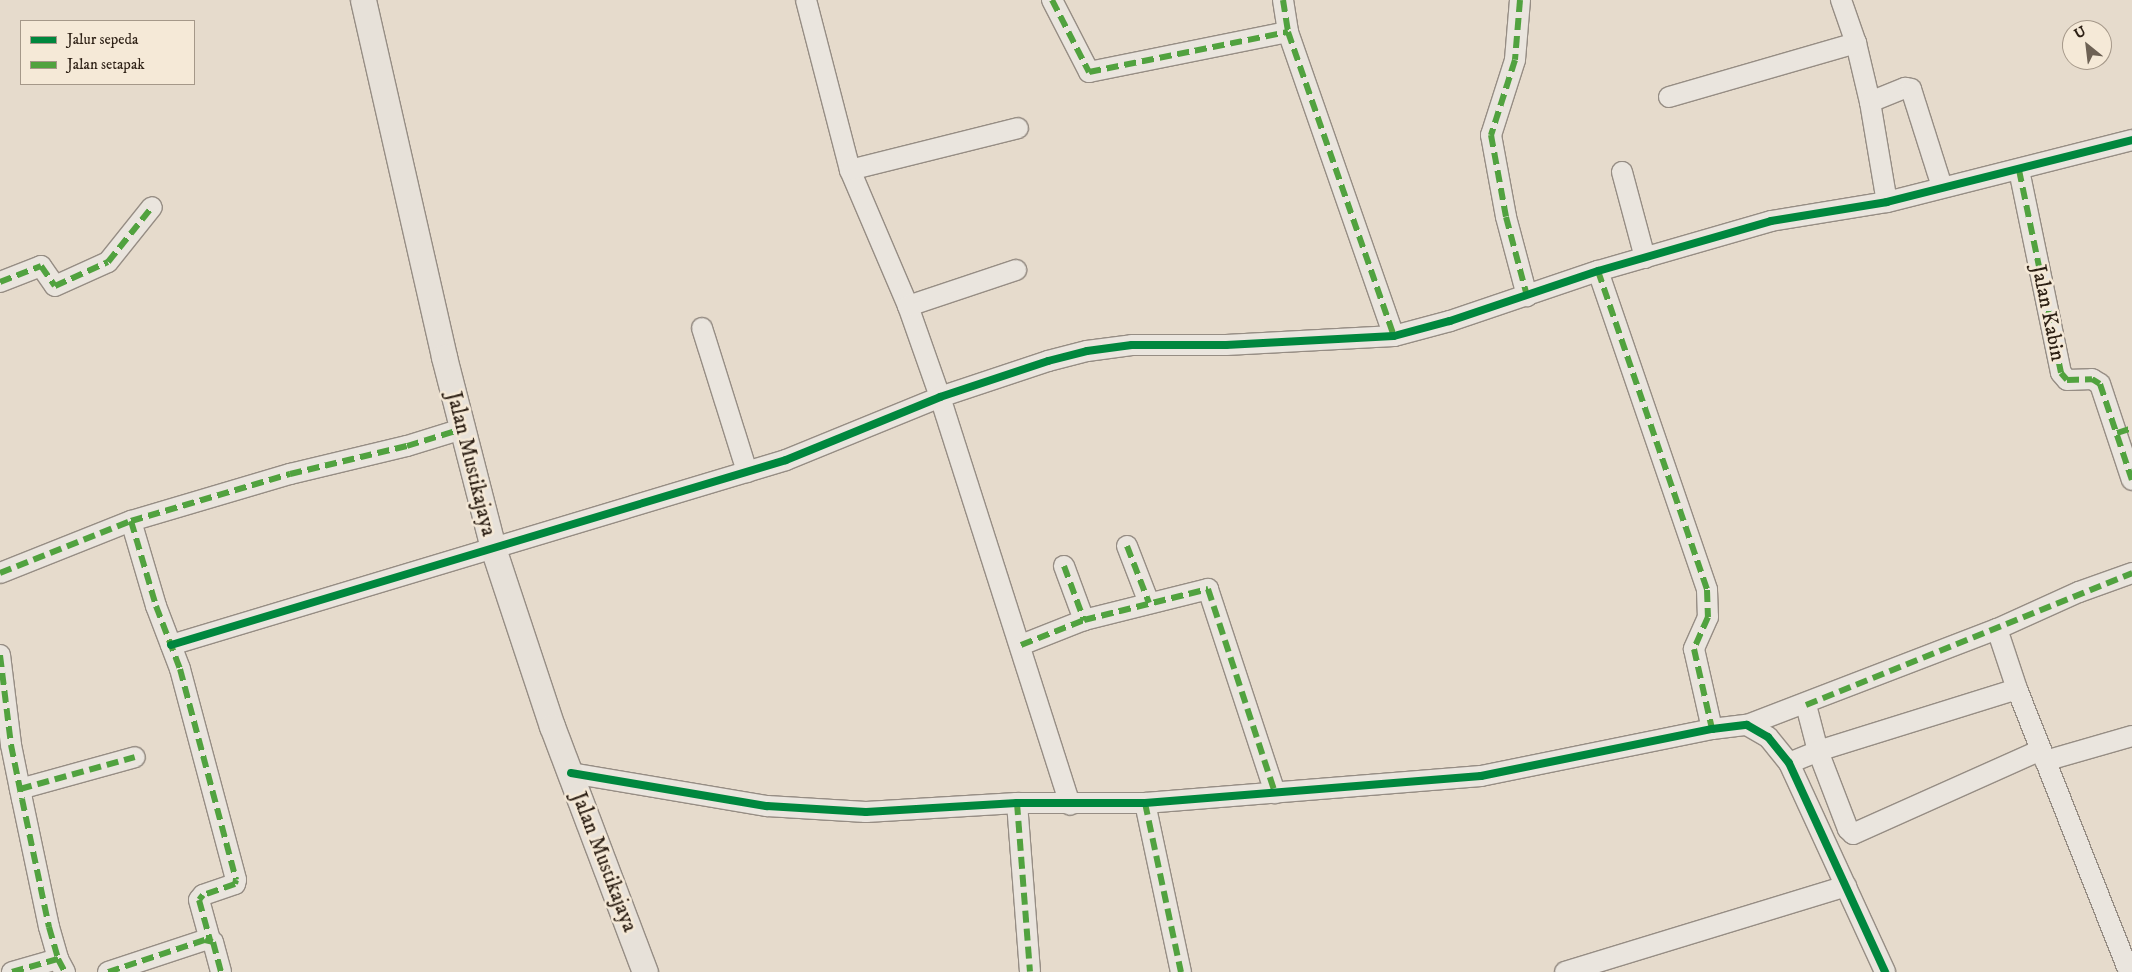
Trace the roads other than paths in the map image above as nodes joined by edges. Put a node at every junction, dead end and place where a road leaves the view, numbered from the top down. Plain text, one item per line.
1 (363, 0) edge
2 (806, 0) edge
3 (1052, 0) edge
4 (1283, 0) edge
5 (1520, 0) edge
6 (1841, 0) edge
7 (1288, 32) junction
8 (1856, 43) junction
9 (1669, 97) dead end
10 (1870, 102) junction
11 (1018, 128) dead end
12 (2132, 140) edge
13 (850, 170) junction
14 (2019, 170) junction
15 (1622, 172) dead end
16 (1942, 187) junction
17 (1887, 202) junction
18 (152, 207) dead end
19 (1645, 258) junction
20 (1016, 270) dead end
21 (1598, 271) junction
22 (0, 282) edge
23 (1527, 296) junction
24 (908, 306) junction
25 (702, 328) dead end
26 (1394, 336) junction
27 (940, 398) junction
28 (462, 430) junction
29 (2124, 431) edge
30 (747, 472) junction
31 (2132, 480) edge
32 (132, 521) junction
33 (1127, 546) dead end
34 (493, 548) junction
35 (1064, 566) dead end
36 (0, 573) edge
37 (2132, 573) edge
38 (1149, 603) junction
39 (1084, 620) junction
40 (1997, 629) junction
41 (171, 645) junction
42 (1021, 645) junction
43 (0, 655) edge
44 (2017, 689) junction
45 (1806, 705) junction
46 (1747, 725) junction
47 (1712, 729) junction
48 (2132, 736) edge
49 (1818, 751) junction
50 (2043, 755) junction
51 (135, 757) dead end
52 (1789, 763) junction
53 (571, 773) junction
54 (20, 789) junction
55 (1275, 793) junction
56 (1017, 803) junction
57 (1145, 803) junction
58 (1070, 805) junction
59 (1846, 886) junction
60 (210, 940) junction
61 (62, 965) edge
62 (2127, 967) dead end
63 (12, 972) edge
64 (108, 972) edge
65 (222, 972) edge
66 (645, 972) edge
67 (1030, 972) edge
68 (1181, 972) edge
69 (1565, 972) edge
70 (1885, 972) edge

1 - 28 main road, Jalan Mustikajaya
2 - 13 street
3 - 7 street
4 - 7 street
5 - 23 street
6 - 8 street
7 - 26 street
8 - 9 street
8 - 10 street
10 - 16 street
10 - 17 street
11 - 13 street
12 - 14 street
13 - 24 street
14 - 16 street
14 - 29 street, Jalan Kabin
15 - 19 street
16 - 17 street
17 - 19 street
18 - 22 street
19 - 21 street
20 - 24 street
21 - 23 street
21 - 47 street
23 - 26 street
24 - 27 street
25 - 30 street
26 - 27 street
27 - 30 street
27 - 42 street
28 - 32 street
28 - 34 main road, Jalan Mustikajaya
29 - 31 street, Jalan Kabin
30 - 34 street
32 - 36 street
32 - 41 street
33 - 38 street
34 - 41 street
34 - 53 main road, Jalan Mustikajaya
35 - 39 street
37 - 40 street
38 - 39 street
38 - 55 street
39 - 42 street
40 - 44 street
40 - 45 street
41 - 60 street
42 - 58 street
43 - 54 street
44 - 49 street
44 - 50 street
45 - 46 street
45 - 49 street
46 - 47 street
46 - 52 street
47 - 55 street
48 - 50 street
49 - 50 street
49 - 52 street
50 - 62 street
51 - 54 street
52 - 59 street
53 - 56 street
53 - 66 main road, Jalan Mustikajaya
54 - 61 street
55 - 57 street
56 - 58 street
56 - 67 street
57 - 58 street
57 - 68 street
59 - 69 street
59 - 70 street
60 - 64 street
60 - 65 street
61 - 63 street

